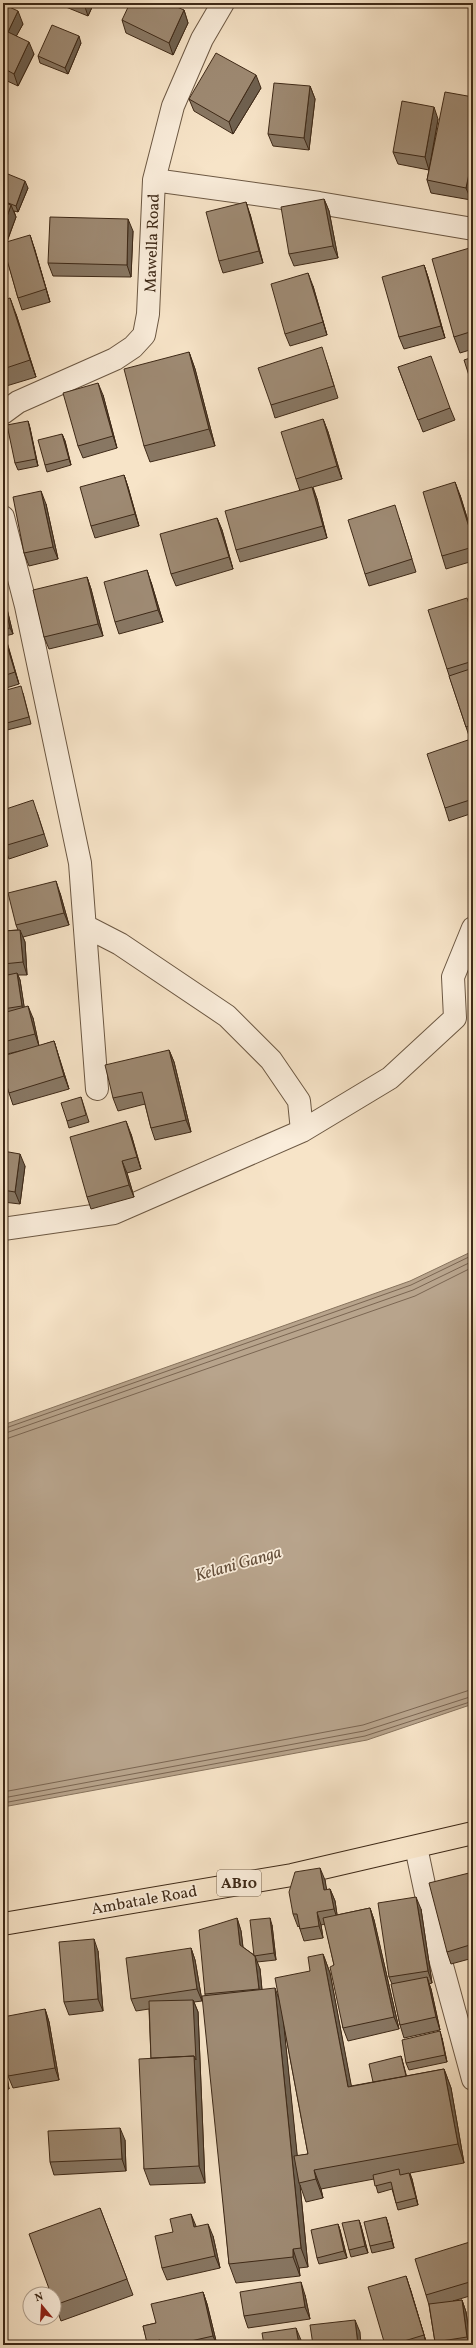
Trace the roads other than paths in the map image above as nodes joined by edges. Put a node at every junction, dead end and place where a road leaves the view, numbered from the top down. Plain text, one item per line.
1 (223, 3) edge
2 (154, 180) junction
3 (473, 229) edge
4 (3, 413) edge
5 (3, 517) edge
6 (85, 926) junction
7 (473, 928) edge
8 (97, 1090) dead end
9 (302, 1131) junction
10 (3, 1229) edge
11 (473, 1833) edge
12 (416, 1846) junction
13 (3, 1924) edge
14 (473, 2079) edge

1 - 2 street, Mawella Road
2 - 3 street
2 - 4 street, Mawella Road
5 - 6 street
6 - 8 street
6 - 9 street
7 - 9 street
9 - 10 street
11 - 12 main road, Ambatale Road / AB10
12 - 13 main road, Ambatale Road / AB10
12 - 14 street

